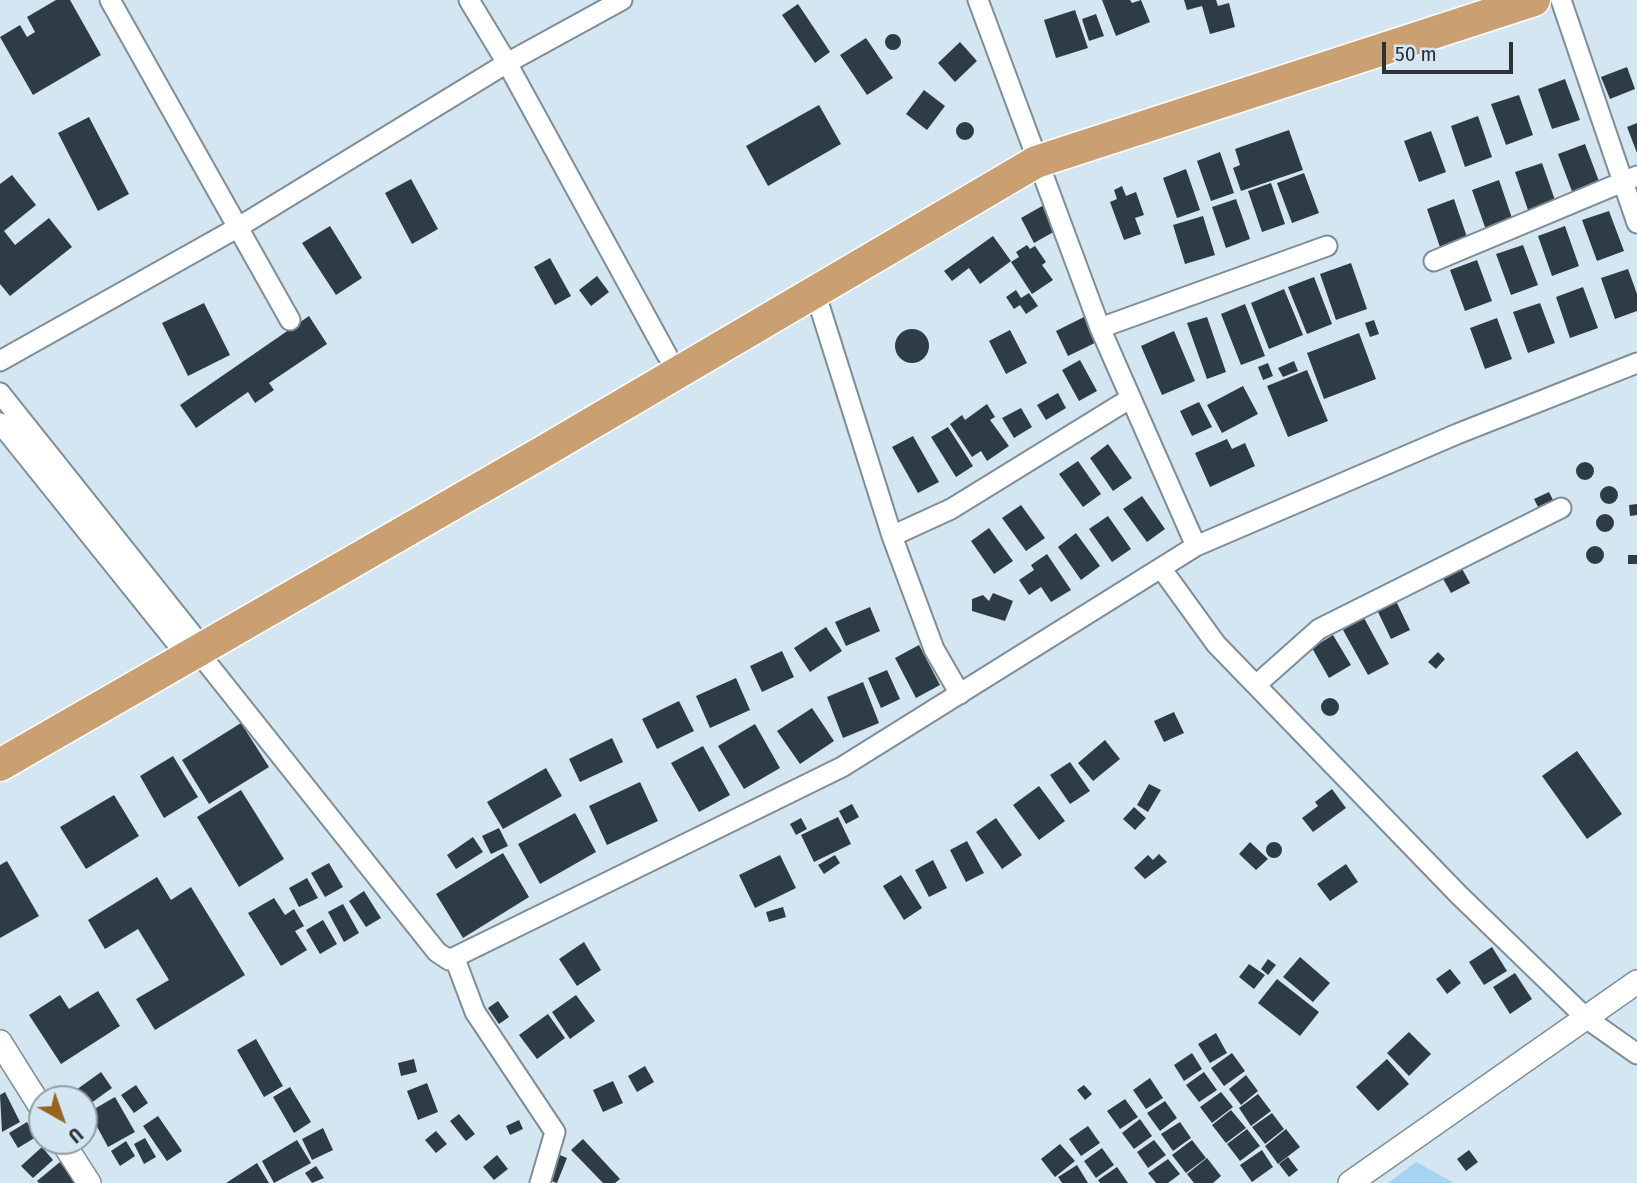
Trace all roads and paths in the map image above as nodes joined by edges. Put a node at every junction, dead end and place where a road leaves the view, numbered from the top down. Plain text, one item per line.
1 (110, 0) edge
2 (469, 0) edge
3 (622, 0) edge
4 (978, 0) edge
5 (1467, 0) edge
6 (1534, 0) edge
7 (1561, 0) edge
8 (507, 63) junction
9 (1033, 153) junction
10 (1630, 179) edge
11 (1637, 223) edge
12 (237, 228) junction
13 (1327, 246) dead end
14 (1434, 261) dead end
15 (815, 292) junction
16 (290, 320) dead end
17 (1100, 328) junction
18 (667, 355) junction
19 (0, 360) edge
20 (1637, 363) edge
21 (0, 393) edge
22 (1131, 398) junction
23 (0, 423) edge
24 (1561, 508) dead end
25 (892, 536) junction
26 (1196, 546) junction
27 (1161, 568) junction
28 (192, 647) junction
29 (1256, 685) junction
30 (960, 694) junction
31 (0, 742) edge
32 (0, 765) edge
33 (455, 959) junction
34 (1637, 982) edge
35 (1586, 1018) junction
36 (0, 1042) edge
37 (1637, 1054) edge
38 (28, 1087) edge
39 (71, 1155) edge
40 (89, 1183) edge
41 (540, 1183) edge
42 (1350, 1183) edge

1 - 12 street
2 - 8 street
3 - 8 street
4 - 9 street
5 - 9 highway
6 - 9 highway
7 - 10 street
8 - 12 street
8 - 18 street
9 - 15 highway
9 - 17 street
9 - 18 highway
10 - 11 street
10 - 14 street
12 - 16 street
12 - 19 street
13 - 17 street
15 - 25 street
15 - 28 highway
17 - 22 street
18 - 28 highway
20 - 26 street
21 - 28 street
22 - 25 street
22 - 26 street
23 - 28 street
24 - 29 street
25 - 30 street
26 - 27 street
27 - 29 street
27 - 30 street
28 - 31 highway
28 - 32 highway
28 - 33 street
29 - 35 street
30 - 33 street
33 - 41 street
34 - 35 street
35 - 37 street
35 - 42 street
36 - 38 street
39 - 40 street

